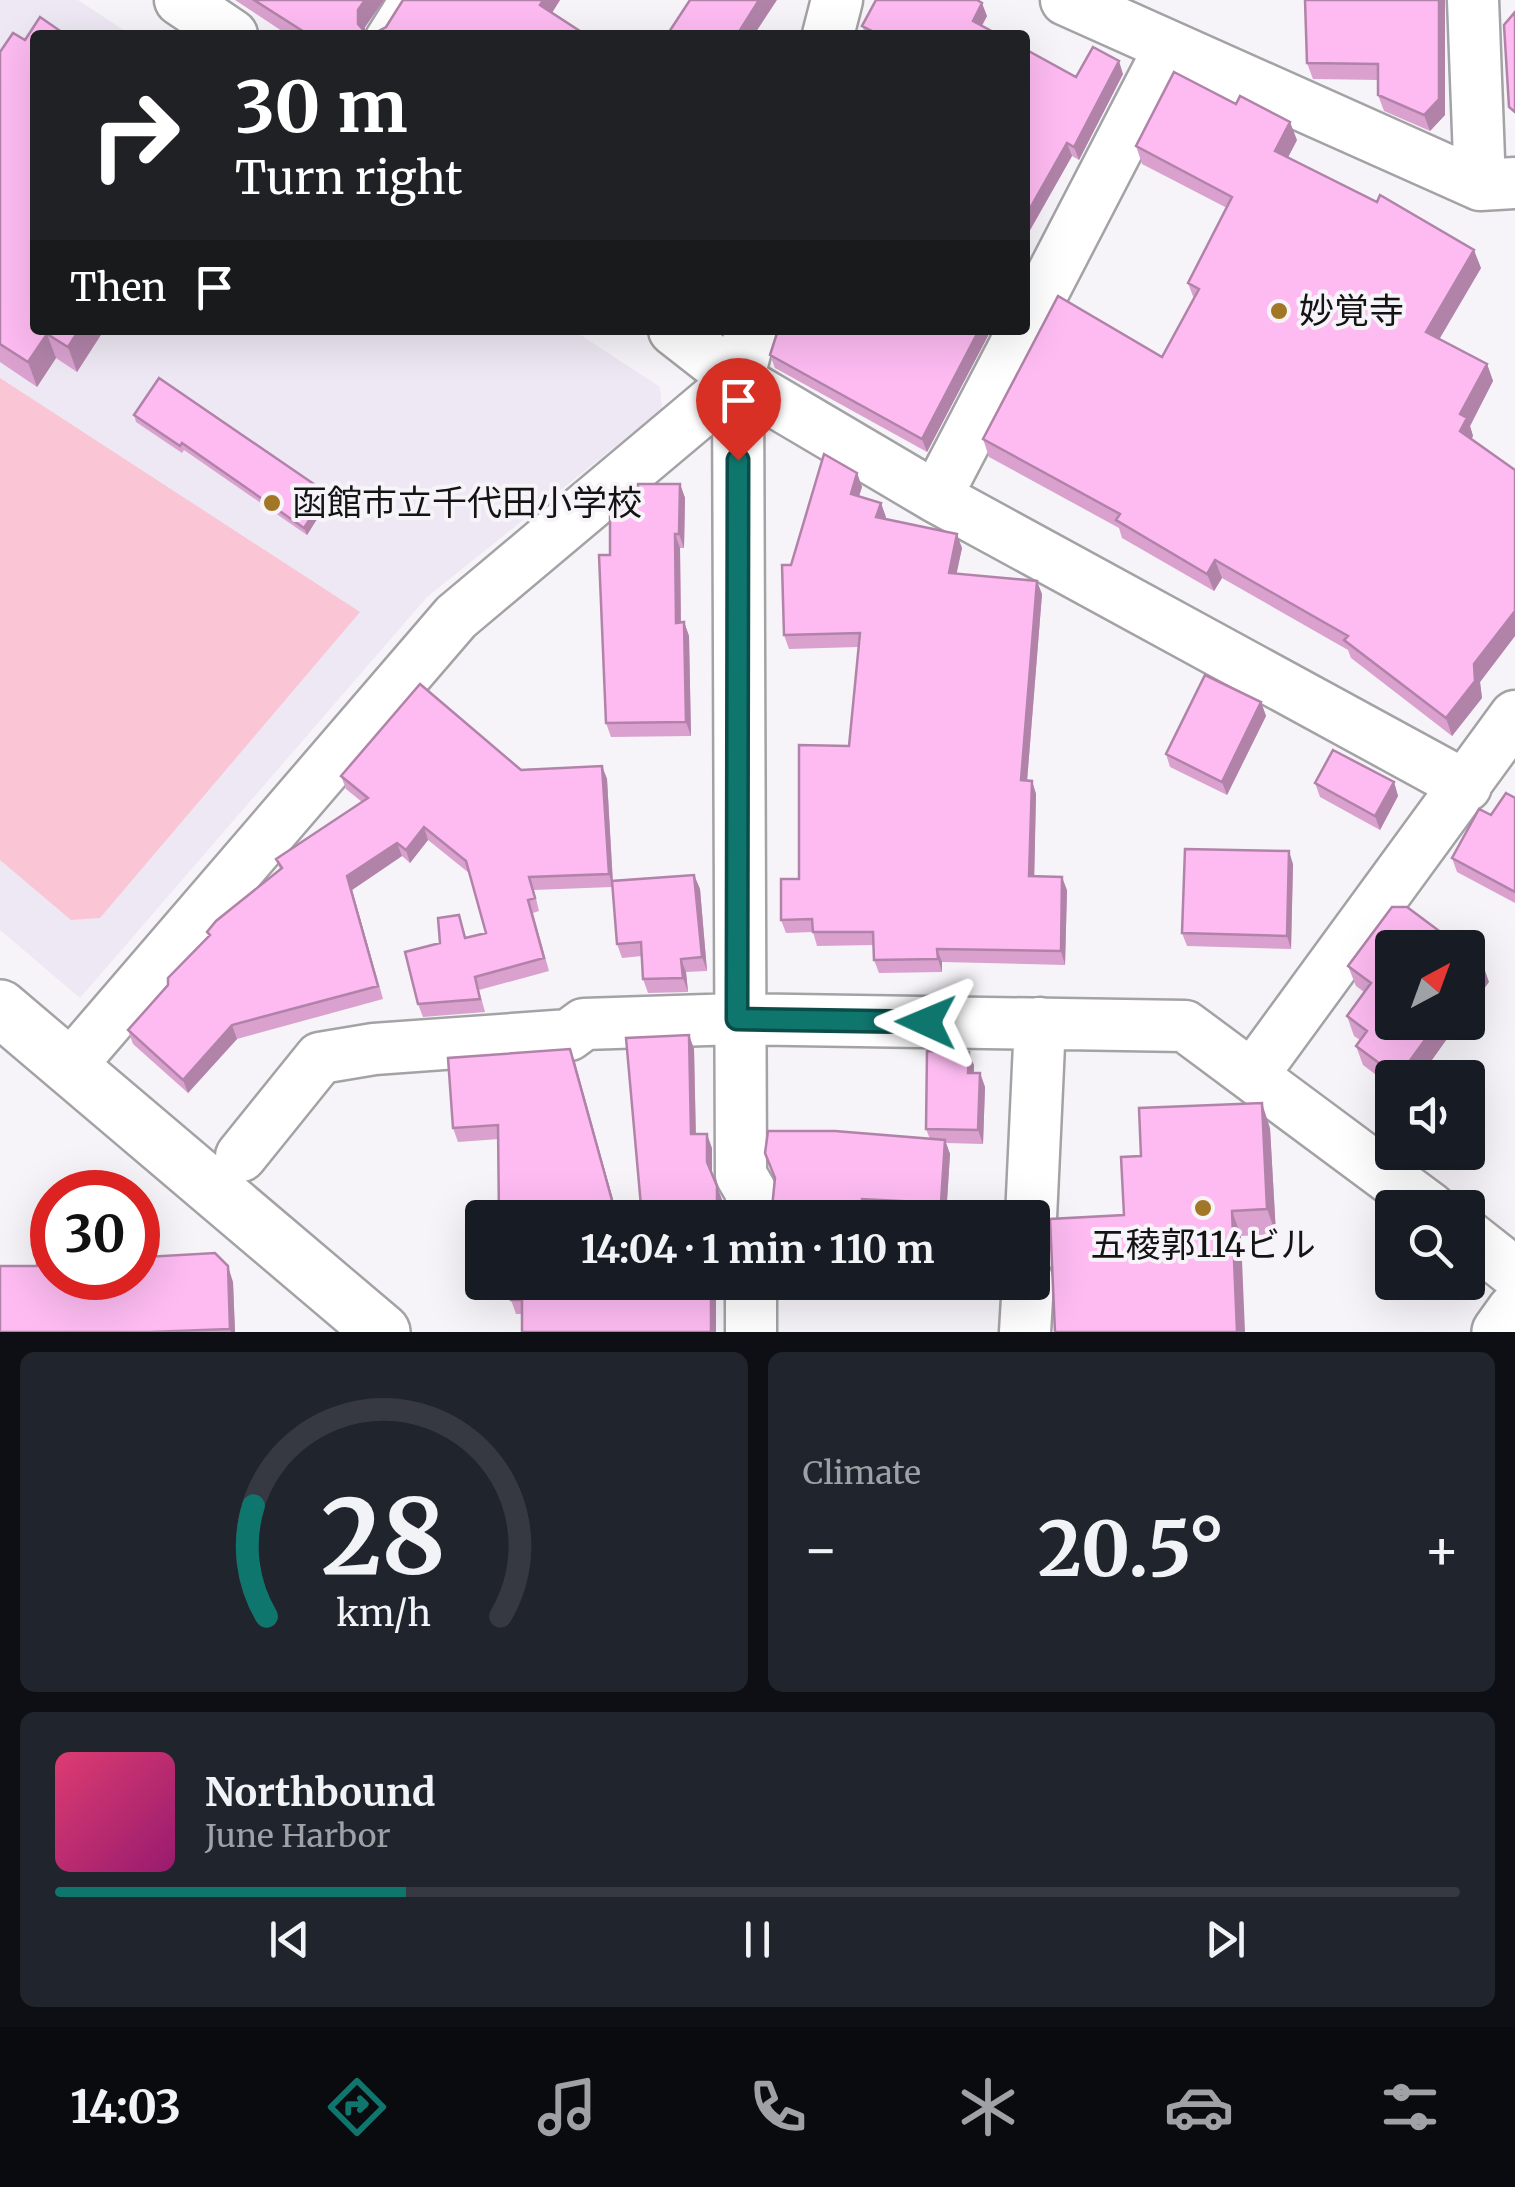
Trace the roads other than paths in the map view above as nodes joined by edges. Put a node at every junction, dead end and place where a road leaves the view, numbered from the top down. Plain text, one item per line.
1 (180, 0) edge
2 (401, 0) edge
3 (837, 0) edge
4 (1066, 0) edge
5 (1474, 0) edge
6 (225, 30) edge
7 (382, 30) edge
8 (829, 30) edge
9 (1170, 47) junction
10 (1497, 184) edge
11 (1030, 316) edge
12 (680, 335) edge
13 (750, 335) edge
14 (1020, 335) edge
15 (738, 380) junction
16 (936, 497) junction
17 (1515, 716) edge
18 (1466, 786) junction
19 (0, 1008) edge
20 (737, 1019) junction
21 (1040, 1024) junction
22 (69, 1067) junction
23 (1254, 1073) junction
24 (241, 1156) dead end
25 (1407, 1190) edge
26 (752, 1200) edge
27 (1032, 1200) edge
28 (1485, 1249) edge
29 (1515, 1273) edge
30 (751, 1300) edge
31 (1027, 1300) edge
32 (1515, 1311) edge
33 (382, 1332) edge
34 (750, 1332) edge
35 (1025, 1332) edge
36 (1500, 1332) edge

1 - 6 street
2 - 7 lane
3 - 8 street
4 - 9 street
5 - 10 street
9 - 10 street
9 - 11 street
12 - 15 street
13 - 15 street
14 - 16 street
15 - 16 street
15 - 20 street
15 - 22 street
16 - 18 street
17 - 18 street
18 - 23 street
19 - 22 street
20 - 21 street
20 - 24 street
20 - 26 street
21 - 23 street
21 - 27 street
22 - 33 street
23 - 25 street
28 - 29 street
30 - 34 street
31 - 35 street
32 - 36 street

